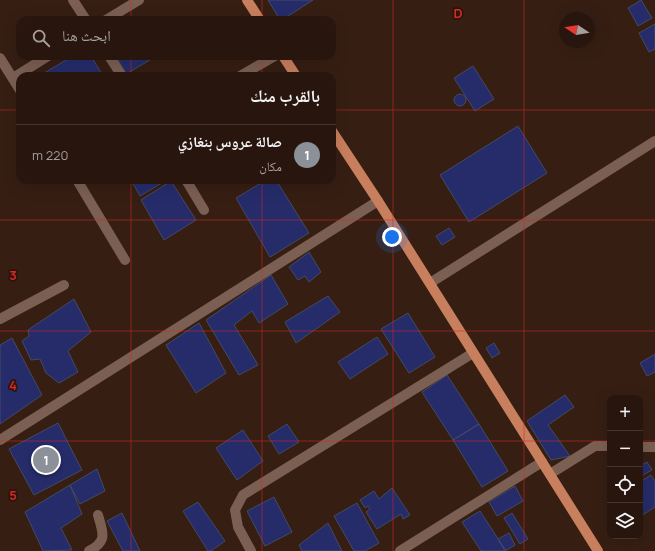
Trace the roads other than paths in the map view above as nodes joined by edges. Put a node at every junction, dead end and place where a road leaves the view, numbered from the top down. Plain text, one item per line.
1 (73, 0) edge
2 (139, 0) edge
3 (247, 0) edge
4 (83, 16) edge
5 (113, 16) edge
6 (257, 16) edge
7 (0, 58) edge
8 (42, 60) edge
9 (112, 60) edge
10 (268, 60) edge
11 (286, 60) edge
12 (23, 72) edge
13 (119, 72) edge
14 (247, 72) edge
15 (293, 72) edge
16 (16, 76) edge
17 (13, 78) junction
18 (16, 83) edge
19 (336, 137) edge
20 (655, 141) edge
21 (79, 184) edge
22 (188, 184) edge
23 (378, 201) junction
24 (204, 210) dead end
25 (125, 260) dead end
26 (430, 283) junction
27 (64, 285) dead end
28 (0, 319) edge
29 (472, 353) junction
30 (0, 440) edge
31 (607, 446) edge
32 (643, 447) edge
33 (655, 447) edge
34 (542, 462) junction
35 (550, 474) junction
36 (98, 515) dead end
37 (89, 551) edge
38 (251, 551) edge
39 (400, 551) edge
40 (598, 551) edge

1 - 4 street
2 - 5 street
3 - 6 main road
7 - 17 street
8 - 12 street
9 - 13 street
10 - 14 street
11 - 15 main road
16 - 17 street
17 - 18 street
19 - 23 main road
20 - 26 street
21 - 25 street
22 - 24 street
23 - 26 main road
23 - 30 street
26 - 29 main road
27 - 28 street
29 - 34 main road
29 - 38 street
31 - 35 street
32 - 33 street
34 - 35 main road
34 - 39 street
35 - 40 main road
36 - 37 street

